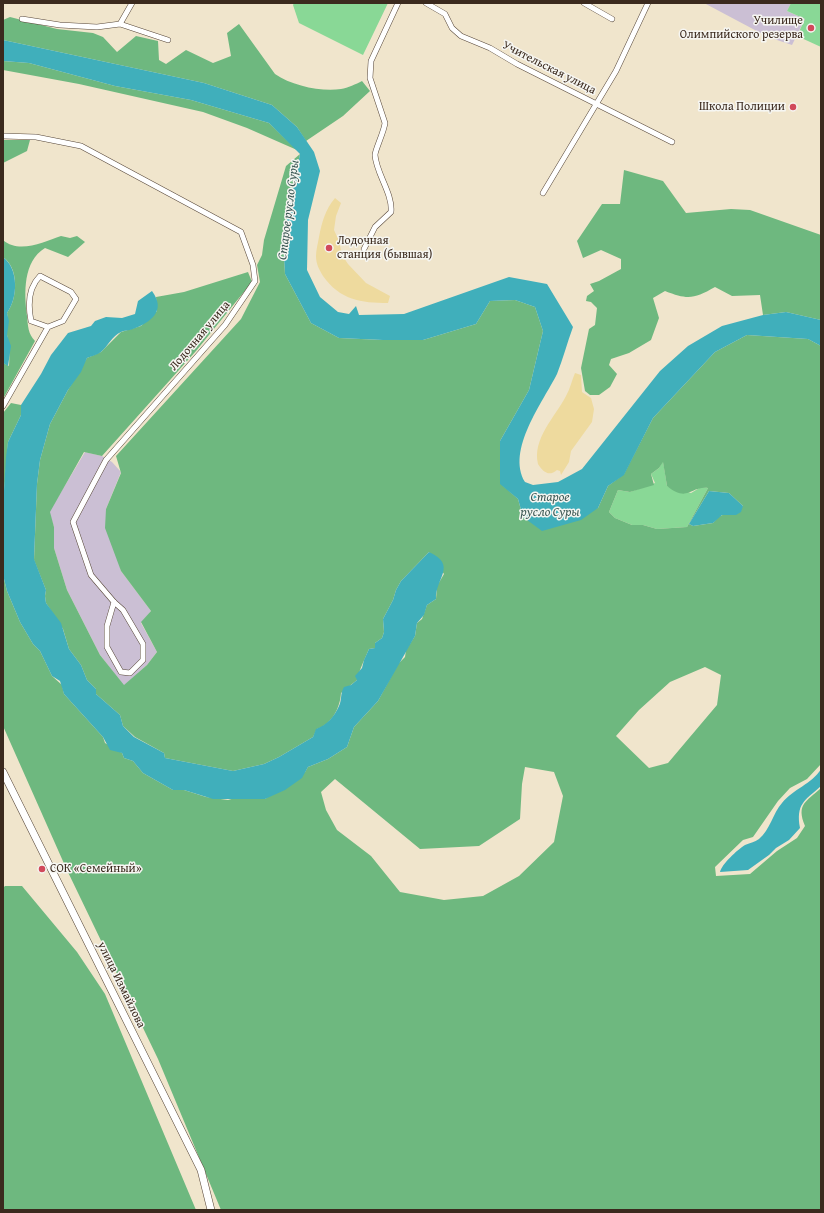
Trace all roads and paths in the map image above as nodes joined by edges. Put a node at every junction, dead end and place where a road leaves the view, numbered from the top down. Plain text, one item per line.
1 (132, 3) edge
2 (398, 3) edge
3 (426, 3) edge
4 (584, 3) edge
5 (648, 3) edge
6 (612, 19) dead end
7 (22, 20) dead end
8 (120, 24) junction
9 (168, 40) dead end
10 (596, 104) junction
11 (3, 136) edge
12 (672, 142) dead end
13 (543, 193) dead end
14 (364, 249) dead end
15 (48, 327) junction
16 (3, 406) edge
17 (114, 602) junction
18 (3, 772) edge
19 (211, 1210) edge

1 - 8 street
2 - 14 street
3 - 10 street, Учительская улица
4 - 6 street
5 - 10 street
7 - 8 street
8 - 9 street
10 - 12 street, Учительская улица
10 - 13 street
11 - 17 street, Лодочная улица
15 - 15 street
15 - 16 street
17 - 17 street, Лодочная улица
18 - 19 main road, улица Измайлова

